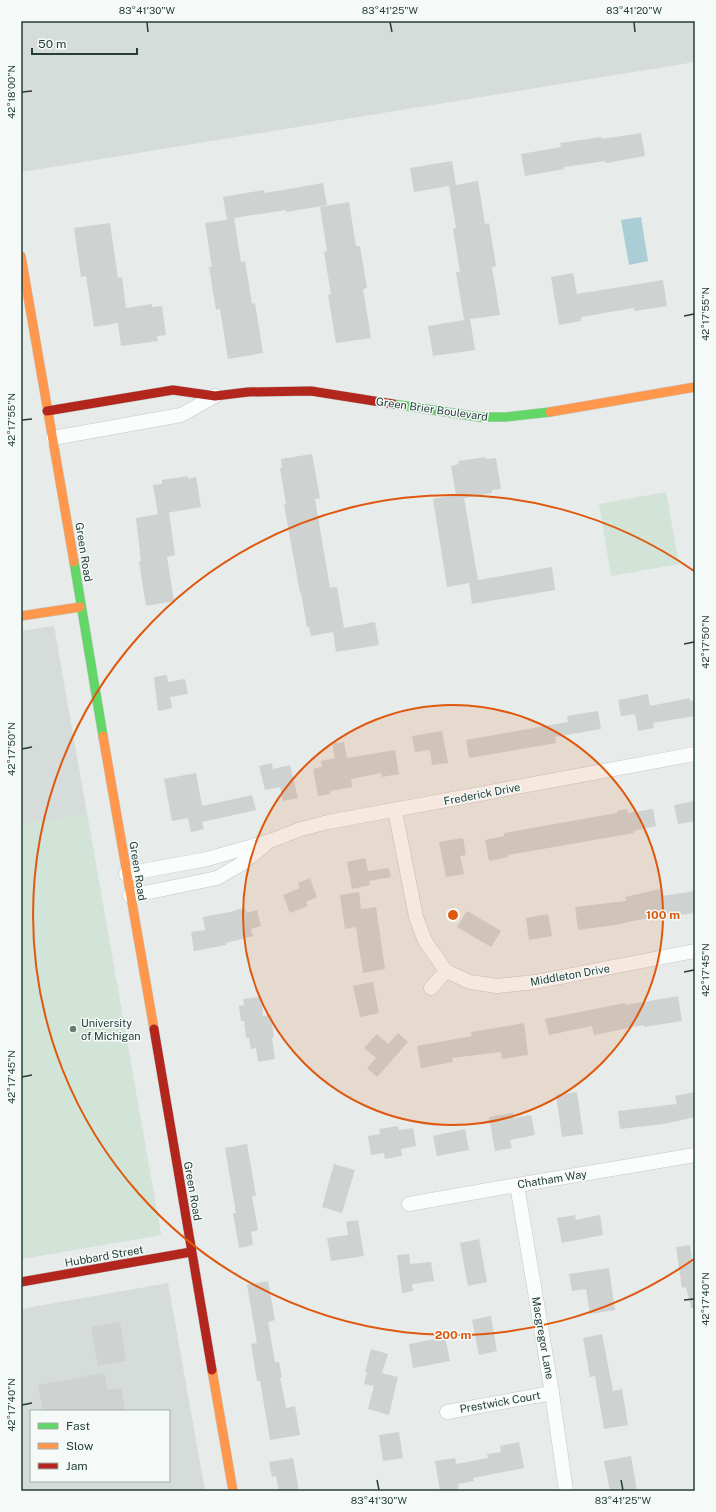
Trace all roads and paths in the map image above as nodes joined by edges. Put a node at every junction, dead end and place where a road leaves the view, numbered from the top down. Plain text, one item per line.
1 (21, 256) edge
2 (695, 387) edge
3 (215, 396) junction
4 (48, 412) junction
5 (53, 438) junction
6 (80, 607) junction
7 (21, 616) edge
8 (695, 754) edge
9 (395, 811) junction
10 (270, 841) junction
11 (126, 874) junction
12 (130, 896) junction
13 (695, 951) edge
14 (446, 971) junction
15 (431, 988) dead end
16 (695, 1155) edge
17 (516, 1184) junction
18 (409, 1204) dead end
19 (191, 1252) junction
20 (21, 1282) edge
21 (552, 1393) junction
22 (447, 1412) dead end
23 (233, 1491) edge
24 (566, 1491) edge

1 - 4 street, Green Road
2 - 3 street, Green Brier Boulevard
3 - 4 street, Green Brier Boulevard
3 - 5 street, Green Brier Boulevard
4 - 5 street, Green Road
5 - 6 street, Green Road
6 - 7 street
6 - 11 street, Green Road
8 - 9 street, Frederick Drive
9 - 10 street, Frederick Drive
9 - 14 street, Middleton Drive
10 - 11 street, Frederick Drive
10 - 12 street, Frederick Drive
11 - 12 street, Green Road
12 - 19 street, Green Road
13 - 14 street, Middleton Drive
14 - 15 street
16 - 17 street, Chatham Way
17 - 18 street, Chatham Way
17 - 21 street, Macgregor Lane
19 - 20 street, Hubbard Street
19 - 23 street, Green Road
21 - 22 street, Prestwick Court
21 - 24 street, Macgregor Lane

